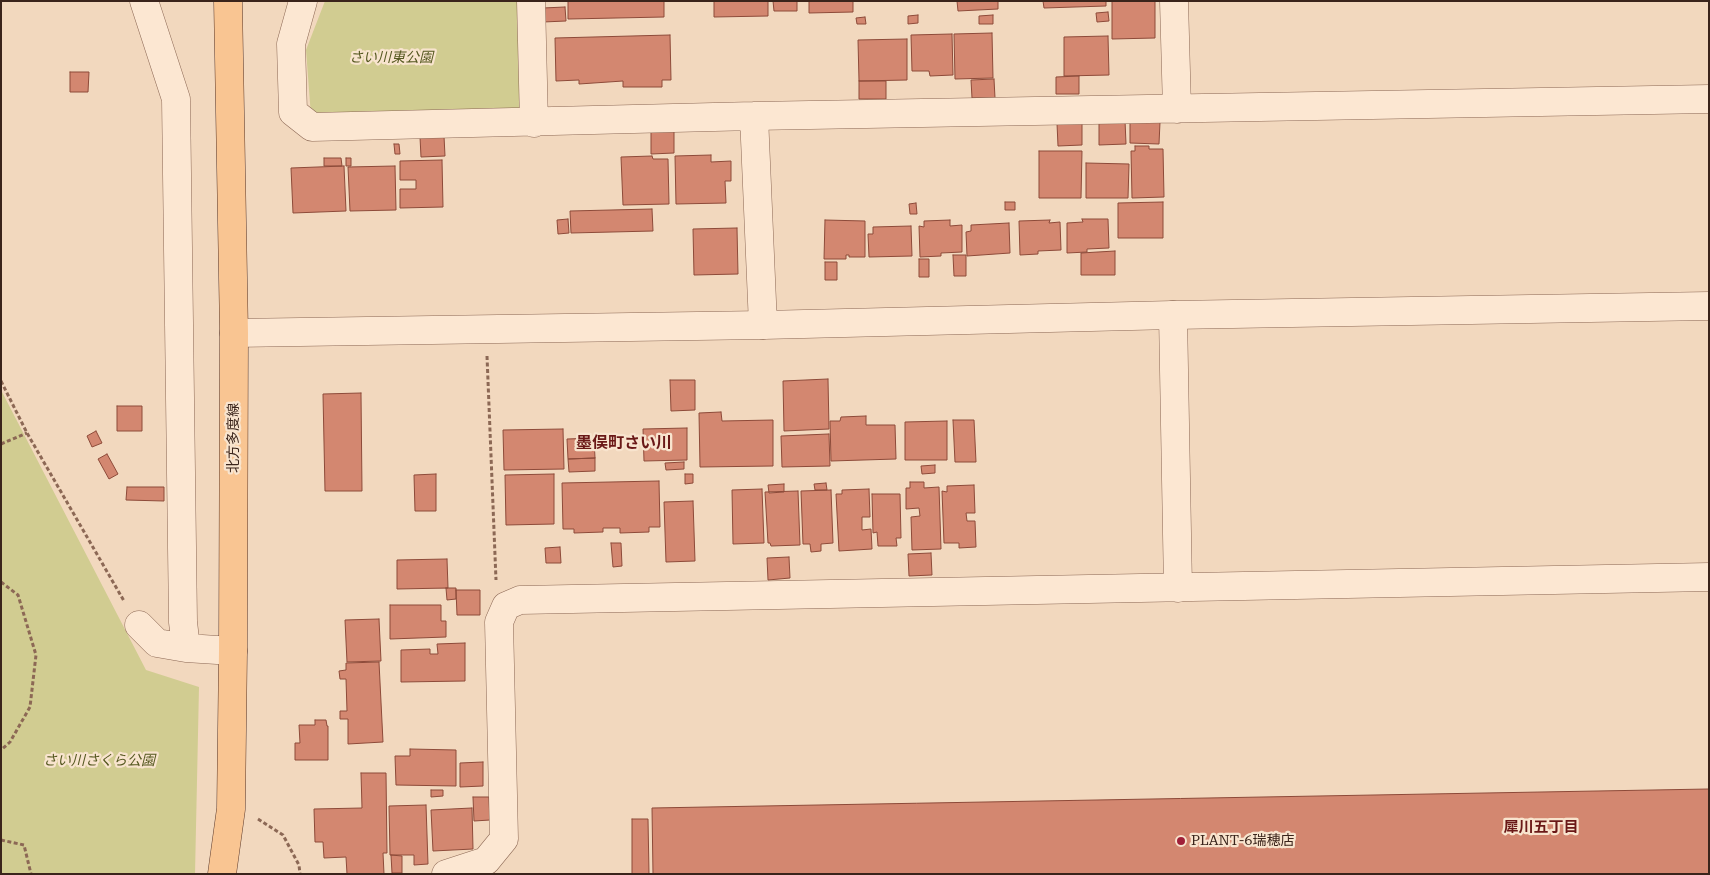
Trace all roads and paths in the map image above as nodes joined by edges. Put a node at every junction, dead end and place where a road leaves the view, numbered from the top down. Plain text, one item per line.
1 (144, 1) edge
2 (228, 1) edge
3 (303, 1) edge
4 (531, 1) edge
5 (1174, 1) edge
6 (1709, 100) edge
7 (1177, 109) junction
8 (754, 116) junction
9 (534, 123) junction
10 (1709, 306) edge
11 (1173, 315) junction
12 (763, 325) junction
13 (486, 329) junction
14 (234, 333) junction
15 (1, 381) edge
16 (27, 433) junction
17 (1, 444) edge
18 (1709, 577) edge
19 (1, 582) edge
20 (1178, 588) junction
21 (506, 606) junction
22 (138, 625) joint
23 (186, 648) junction
24 (233, 651) junction
25 (1, 750) edge
26 (231, 809) junction
27 (1, 840) edge
28 (31, 874) edge
29 (222, 874) edge
30 (300, 874) edge
31 (446, 874) edge

1 - 23 street
2 - 14 main road, 北方多度線
3 - 9 street
4 - 9 street
5 - 7 street
6 - 7 street
7 - 8 street
8 - 9 street
8 - 12 street
10 - 11 street
11 - 12 street
11 - 20 street
12 - 13 street
13 - 14 street
13 - 21 path
14 - 24 main road, 北方多度線
15 - 16 path
16 - 17 path
16 - 22 path
18 - 20 street
19 - 25 path
20 - 21 street
21 - 31 street
22 - 23 street
23 - 24 street
24 - 26 main road, 北方多度線
26 - 29 main road, 北方多度線
26 - 30 path
27 - 28 path

